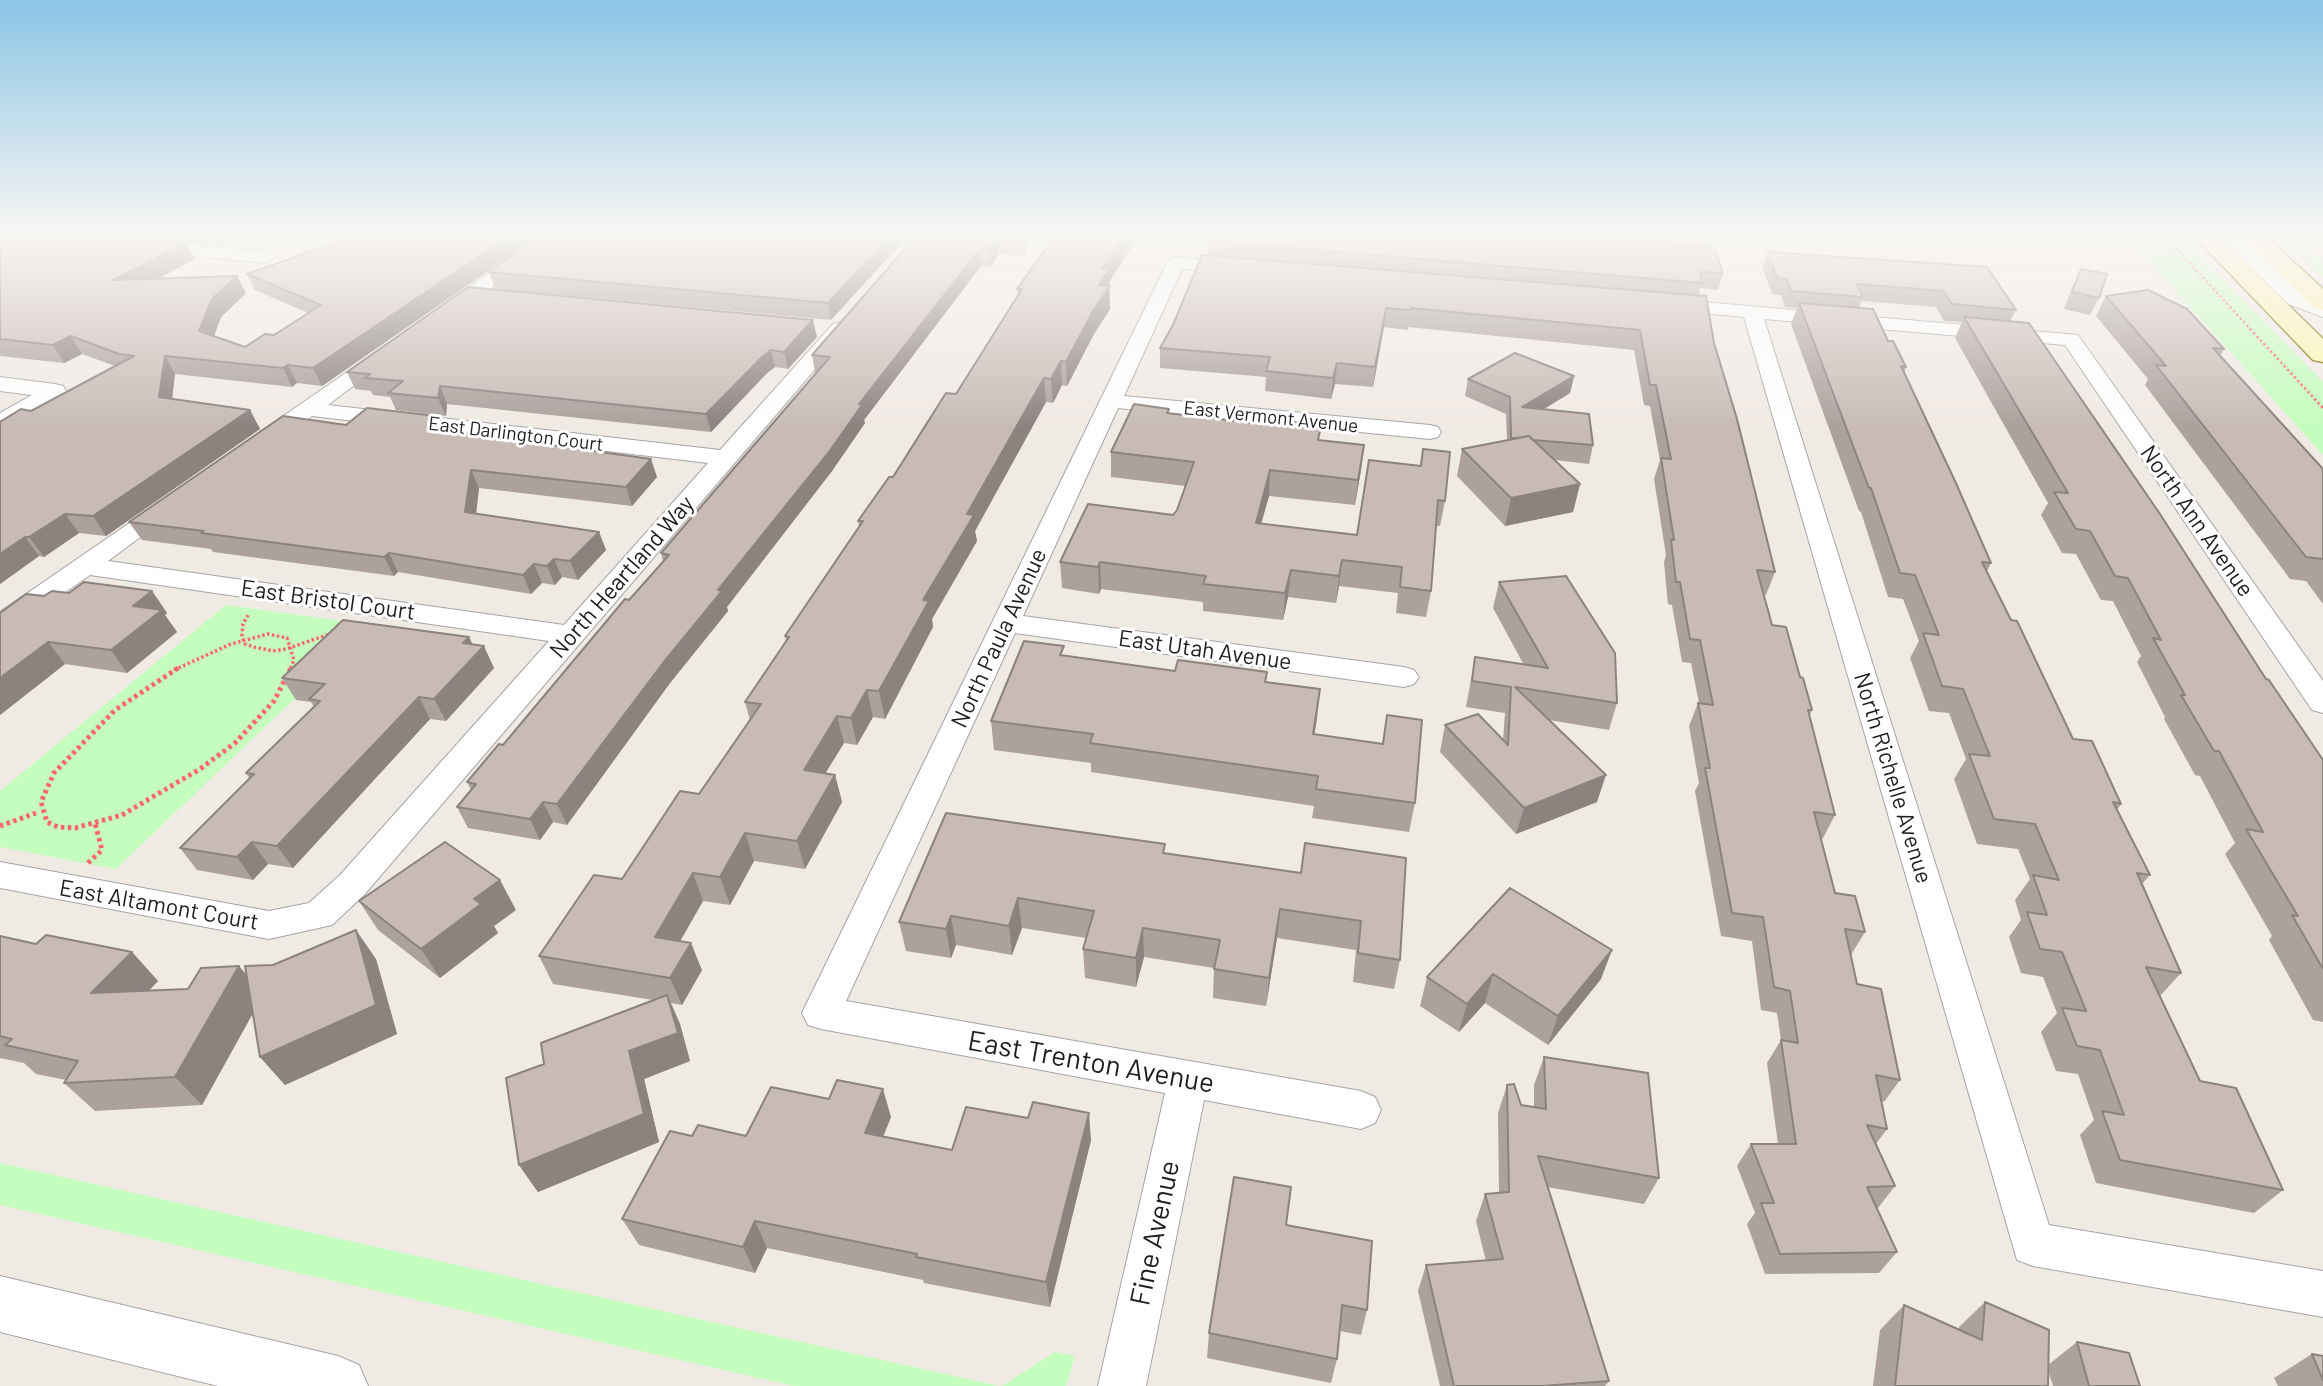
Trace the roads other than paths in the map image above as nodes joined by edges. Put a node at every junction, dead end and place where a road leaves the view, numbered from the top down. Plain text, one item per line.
1 (466, 298) edge
2 (1160, 298) edge
3 (2267, 298) edge
4 (2295, 298) edge
5 (1656, 304) edge
6 (856, 309) edge
7 (2323, 310) edge
8 (1752, 312) junction
9 (426, 325) edge
10 (811, 327) edge
11 (838, 330) junction
12 (404, 341) edge
13 (2323, 354) edge
14 (0, 384) edge
15 (1111, 401) junction
16 (307, 409) junction
17 (0, 422) edge
18 (1430, 432) dead end
19 (251, 449) edge
20 (726, 458) junction
21 (184, 495) edge
22 (85, 566) junction
23 (1006, 623) junction
24 (0, 625) edge
25 (572, 635) junction
26 (1405, 677) dead end
27 (2323, 703) edge
28 (0, 875) edge
29 (318, 915) joint
30 (821, 1013) joint
31 (1188, 1079) junction
32 (1361, 1110) dead end
33 (2323, 1294) edge
34 (0, 1304) edge
35 (338, 1386) edge
36 (1122, 1386) edge

1 - 9 street
2 - 15 street, North Paula Avenue
3 - 13 main road
4 - 7 street
5 - 8 street
6 - 11 street, North Heartland Way
8 - 27 street, North Ann Avenue
8 - 33 street, North Richelle Avenue
10 - 11 street
11 - 20 street, North Heartland Way
12 - 16 street
14 - 17 street
15 - 18 street, East Vermont Avenue
15 - 23 street, North Paula Avenue
16 - 19 street
16 - 20 street, East Darlington Court
20 - 25 street, North Heartland Way
21 - 22 street
22 - 24 street
22 - 25 street, East Bristol Court
23 - 26 street, East Utah Avenue
23 - 30 street, North Paula Avenue
25 - 29 street, North Heartland Way
28 - 29 street, East Altamont Court
30 - 31 street, East Trenton Avenue
31 - 32 street, East Trenton Avenue
31 - 36 street, Fine Avenue
34 - 35 street

